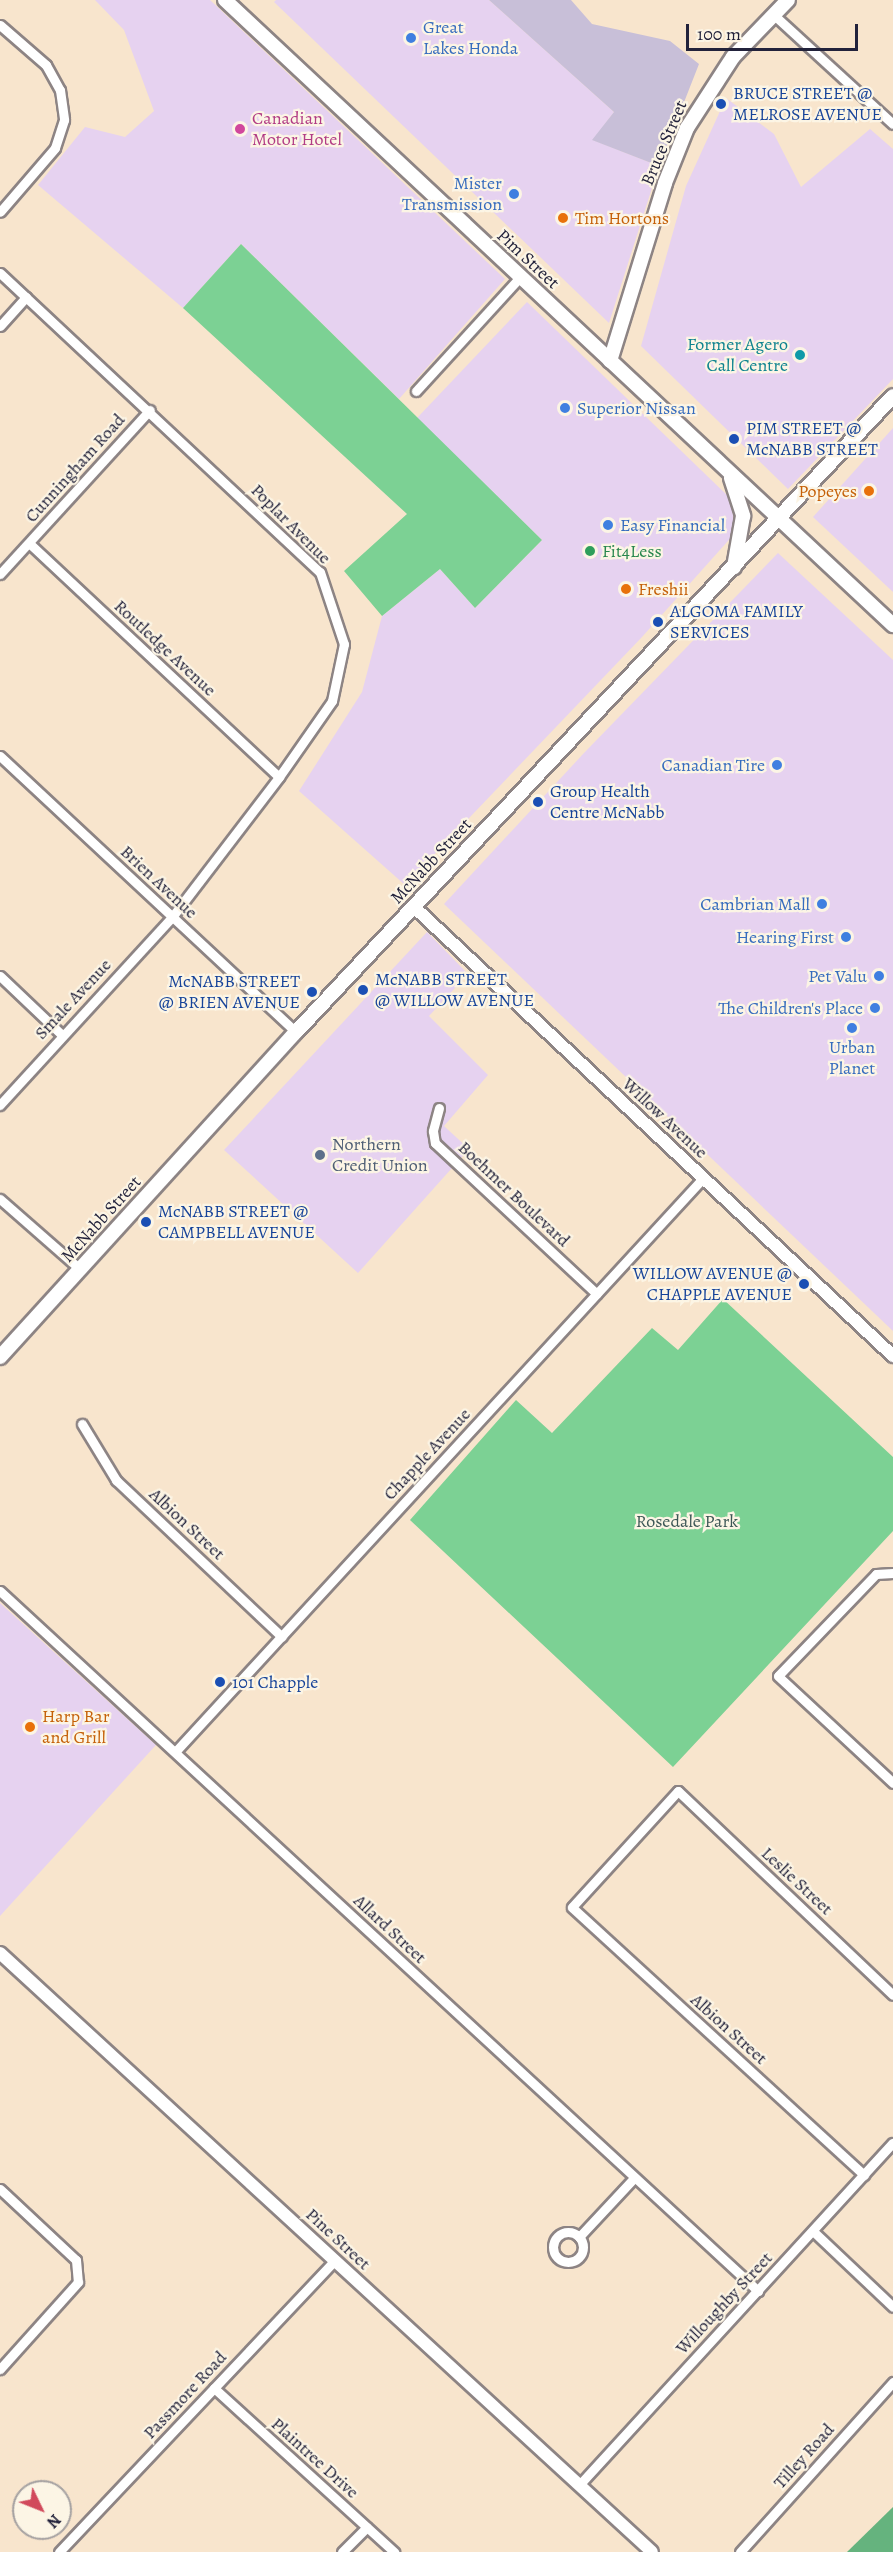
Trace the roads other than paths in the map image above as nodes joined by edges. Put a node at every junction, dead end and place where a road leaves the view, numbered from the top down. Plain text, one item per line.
1 (225, 0) edge
2 (788, 0) edge
3 (774, 15) junction
4 (0, 25) edge
5 (893, 124) edge
6 (0, 212) edge
7 (0, 273) edge
8 (520, 276) junction
9 (26, 297) junction
10 (0, 326) edge
11 (610, 362) junction
12 (416, 391) dead end
13 (891, 403) edge
14 (150, 410) junction
15 (730, 476) junction
16 (780, 520) junction
17 (29, 543) junction
18 (734, 568) junction
19 (0, 574) edge
20 (893, 625) edge
21 (0, 756) edge
22 (279, 777) junction
23 (413, 906) junction
24 (172, 916) junction
25 (0, 976) edge
26 (296, 1032) junction
27 (62, 1035) junction
28 (0, 1106) edge
29 (439, 1108) dead end
30 (703, 1178) junction
31 (0, 1199) edge
32 (80, 1269) junction
33 (597, 1294) junction
34 (893, 1356) edge
35 (0, 1357) edge
36 (82, 1425) dead end
37 (893, 1573) edge
38 (0, 1591) edge
39 (282, 1637) junction
40 (175, 1752) junction
41 (893, 1783) edge
42 (572, 1907) joint
43 (0, 1953) edge
44 (893, 1995) edge
45 (893, 2143) edge
46 (864, 2175) junction
47 (634, 2178) junction
48 (0, 2189) edge
49 (813, 2230) junction
50 (579, 2237) dead end
51 (335, 2260) junction
52 (758, 2291) junction
53 (893, 2307) edge
54 (0, 2369) edge
55 (893, 2382) edge
56 (214, 2388) junction
57 (580, 2484) junction
58 (366, 2526) junction
59 (59, 2552) edge
60 (342, 2552) edge
61 (394, 2552) edge
62 (652, 2552) edge
63 (740, 2552) edge

1 - 8 main road, Pim Street
2 - 3 main road, Bruce Street
3 - 5 street
3 - 11 main road, Bruce Street
4 - 6 street
7 - 9 street, Poplar Avenue
8 - 11 main road, Pim Street
8 - 12 street
9 - 10 street
9 - 14 street, Poplar Avenue
11 - 15 main road, Pim Street
13 - 16 main road, McNabb Street
14 - 17 street, Cunningham Road
14 - 22 street, Poplar Avenue
15 - 16 main road, Pim Street
15 - 18 main road
16 - 18 main road, McNabb Street
16 - 20 main road, Pim Street
17 - 19 street, Cunningham Road
17 - 22 street, Routledge Avenue
18 - 23 main road, McNabb Street
21 - 24 street, Brien Avenue
22 - 24 street, Poplar Avenue
23 - 26 main road, McNabb Street
23 - 30 street, Willow Avenue
24 - 26 street, Brien Avenue
24 - 27 street, Smale Avenue
25 - 27 street
26 - 32 main road, McNabb Street
27 - 28 street, Smale Avenue
29 - 33 street, Boehmer Boulevard
30 - 33 street, Chapple Avenue
30 - 34 street, Willow Avenue
31 - 32 street
32 - 35 main road, McNabb Street
33 - 39 street, Chapple Avenue
36 - 39 street, Albion Street
37 - 41 street
38 - 40 street, Allard Street
39 - 40 street, Chapple Avenue
40 - 47 street, Allard Street
42 - 44 street, Leslie Street
42 - 46 street, Albion Street
43 - 51 street, Pine Street
45 - 46 street, Willoughby Street
46 - 49 street, Willoughby Street
47 - 50 street
47 - 52 street, Allard Street
48 - 54 street
49 - 52 street, Willoughby Street
49 - 53 street
51 - 56 street, Passmore Road
51 - 57 street, Pine Street
52 - 57 street, Willoughby Street
55 - 63 street, Tilley Road
56 - 58 street, Plaintree Drive
56 - 59 street, Passmore Road
57 - 62 street, Pine Street
58 - 60 street
58 - 61 street, Plaintree Drive

